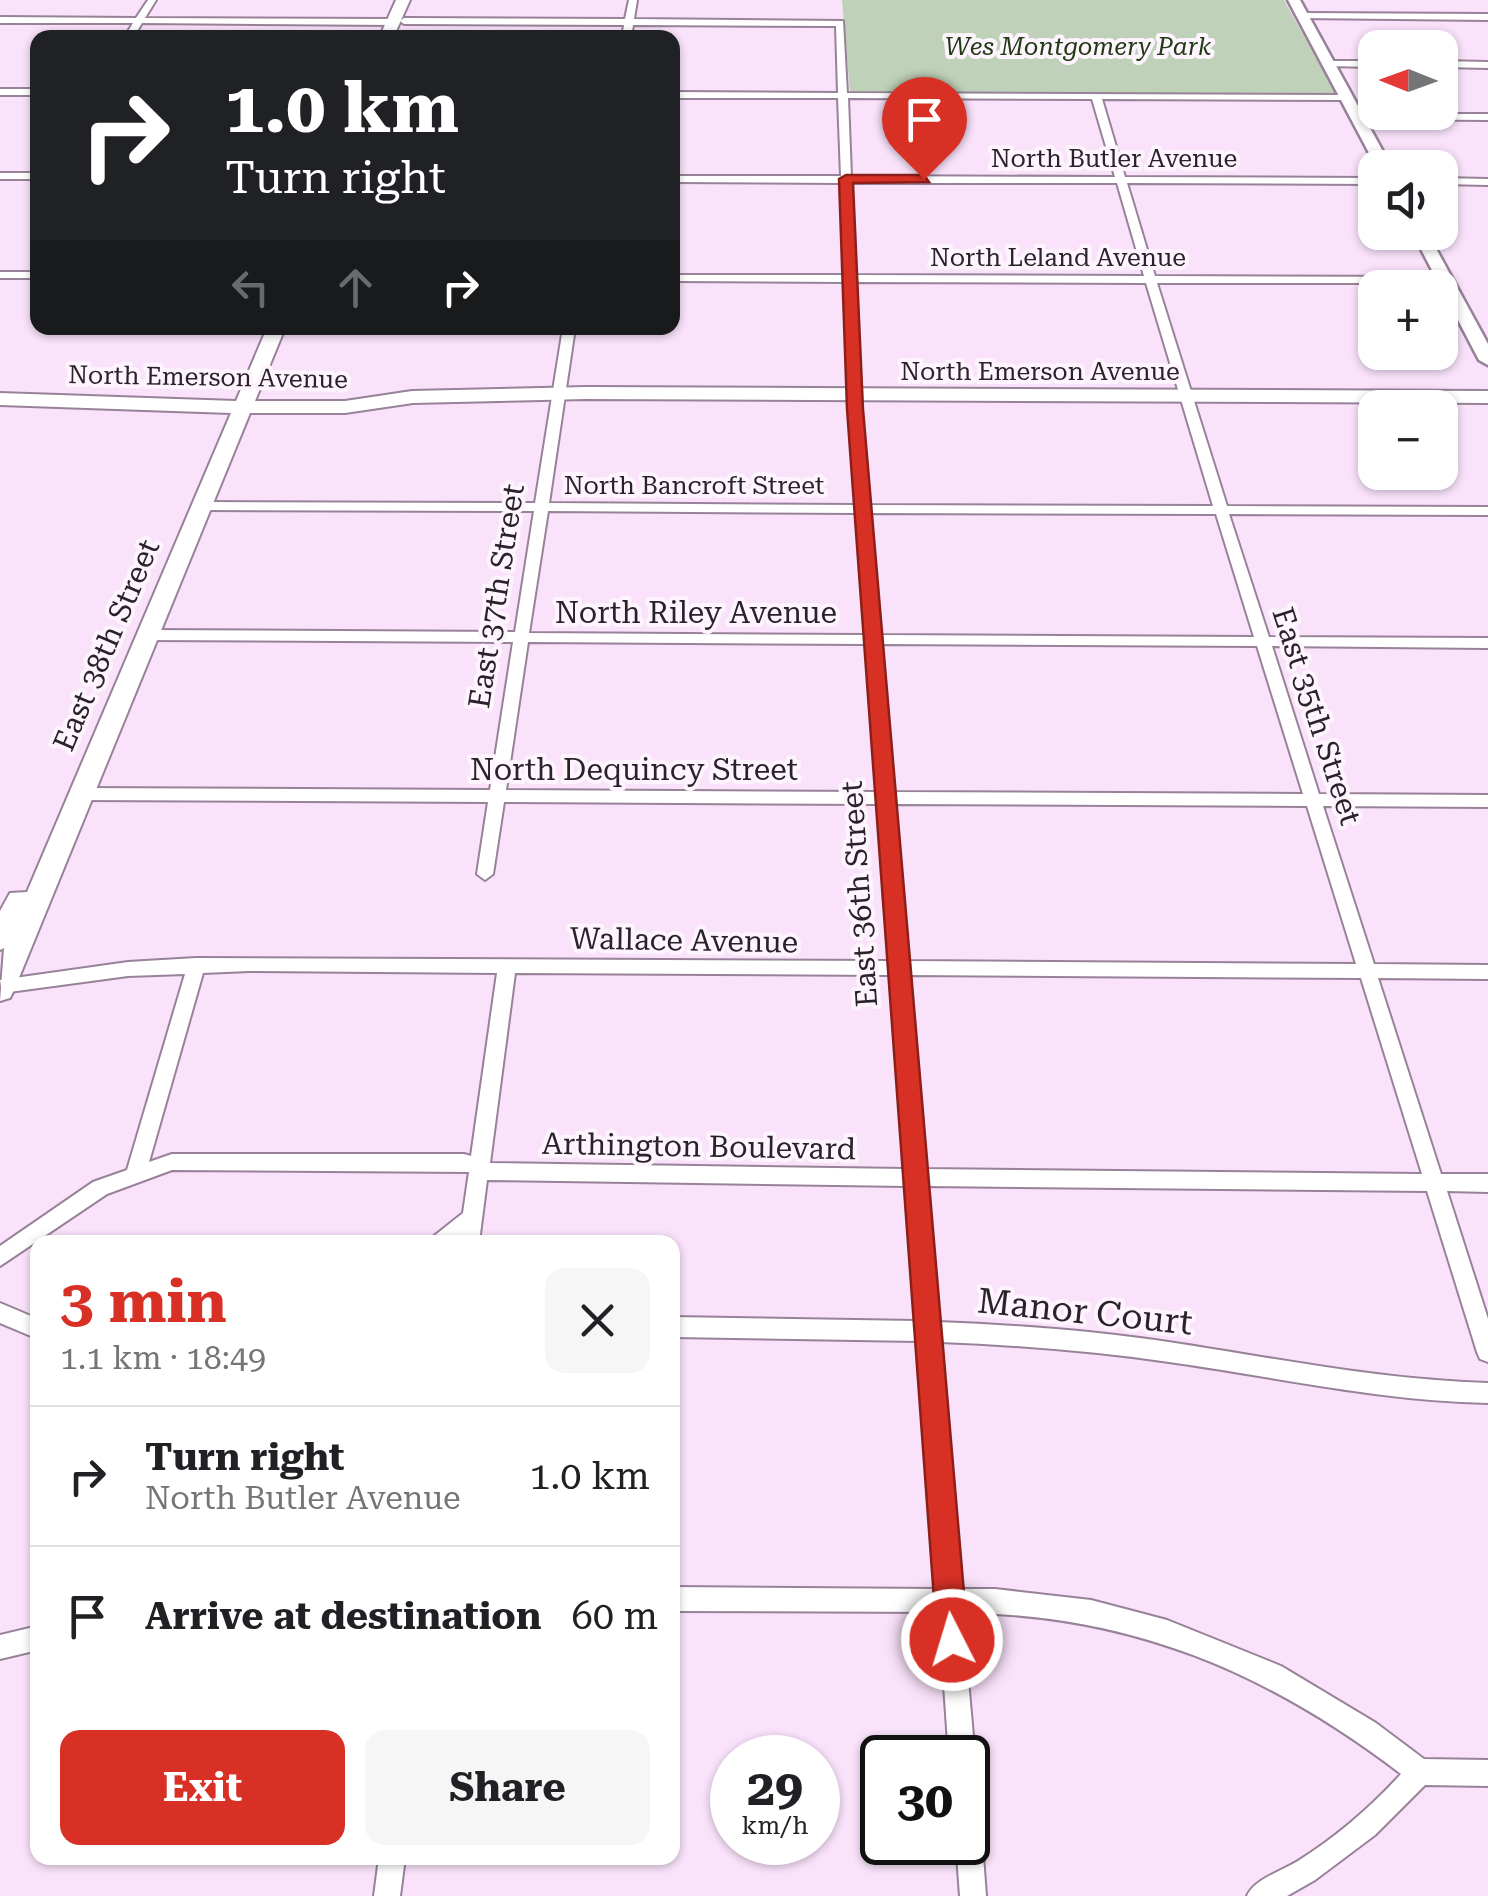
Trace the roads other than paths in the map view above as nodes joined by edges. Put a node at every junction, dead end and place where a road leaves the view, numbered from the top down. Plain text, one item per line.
1 (152, 0) edge
2 (403, 0) edge
3 (412, 0) edge
4 (633, 0) edge
5 (1294, 0) edge
6 (1303, 16) junction
7 (1488, 17) edge
8 (0, 20) edge
9 (137, 20) junction
10 (629, 22) junction
11 (398, 27) edge
12 (132, 30) edge
13 (628, 30) edge
14 (1329, 64) junction
15 (1358, 64) edge
16 (1458, 64) edge
17 (1488, 64) edge
18 (0, 92) edge
19 (30, 92) edge
20 (680, 94) edge
21 (842, 95) junction
22 (1096, 96) junction
23 (1346, 96) junction
24 (1357, 117) junction
25 (1488, 117) edge
26 (1375, 150) edge
27 (0, 176) edge
28 (30, 176) edge
29 (680, 178) edge
30 (846, 179) junction
31 (1121, 180) junction
32 (1358, 181) edge
33 (1458, 181) edge
34 (1488, 182) edge
35 (0, 275) edge
36 (30, 275) edge
37 (680, 278) edge
38 (850, 278) junction
39 (1150, 280) junction
40 (1358, 280) edge
41 (1458, 305) edge
42 (259, 335) edge
43 (272, 335) edge
44 (568, 335) edge
45 (1488, 360) edge
46 (0, 388) edge
47 (557, 393) junction
48 (854, 395) junction
49 (1185, 396) junction
50 (1488, 397) edge
51 (0, 398) edge
52 (237, 399) junction
53 (200, 506) junction
54 (543, 507) junction
55 (863, 509) junction
56 (1222, 510) junction
57 (1488, 511) edge
58 (145, 635) junction
59 (522, 639) junction
60 (872, 640) junction
61 (1264, 642) junction
62 (1488, 643) edge
63 (79, 794) junction
64 (497, 796) junction
65 (885, 798) junction
66 (1315, 800) junction
67 (1488, 801) edge
68 (485, 874) dead end
69 (0, 939) edge
70 (196, 965) junction
71 (508, 966) junction
72 (898, 969) junction
73 (1370, 972) junction
74 (1488, 972) edge
75 (1, 988) edge
76 (479, 1169) junction
77 (136, 1172) junction
78 (914, 1178) junction
79 (1435, 1183) junction
80 (1488, 1183) edge
81 (472, 1217) junction
82 (32, 1235) edge
83 (450, 1235) edge
84 (471, 1235) edge
85 (30, 1236) edge
86 (0, 1258) edge
87 (0, 1313) edge
88 (30, 1326) edge
89 (680, 1327) edge
90 (926, 1330) junction
91 (1488, 1352) edge
92 (1488, 1393) edge
93 (680, 1598) edge
94 (949, 1601) junction
95 (30, 1640) edge
96 (0, 1647) edge
97 (960, 1735) edge
98 (1420, 1772) junction
99 (1488, 1773) edge
100 (391, 1865) edge
101 (971, 1865) edge
102 (387, 1896) edge
103 (973, 1896) edge
104 (1260, 1896) edge

1 - 9 street
2 - 11 main road
3 - 11 main road
4 - 10 street
5 - 6 main road
6 - 7 street
6 - 14 main road
8 - 9 street
9 - 11 street
9 - 12 street
10 - 11 street
10 - 13 street
10 - 21 street, East 36th Street
14 - 15 street
14 - 23 main road
16 - 17 street
18 - 19 street
20 - 21 street
21 - 22 street
21 - 30 street, East 36th Street
22 - 23 street
22 - 31 street, East 35th Street
23 - 24 main road
24 - 25 street
24 - 26 main road
27 - 28 street
29 - 30 street, North Butler Avenue
30 - 31 street, North Butler Avenue
30 - 38 street, East 36th Street
31 - 32 street, North Butler Avenue
31 - 39 street, East 35th Street
33 - 34 street
35 - 36 street
37 - 38 street, North Leland Avenue
38 - 39 street, North Leland Avenue
38 - 48 street, East 36th Street
39 - 40 street, North Leland Avenue
39 - 49 street, East 35th Street
41 - 45 main road
42 - 52 main road, East 38th Street
43 - 52 main road, East 38th Street
44 - 47 street, East 37th Street
46 - 52 main road, North Emerson Avenue
47 - 48 main road, North Emerson Avenue
47 - 52 main road, North Emerson Avenue
47 - 54 street, East 37th Street
48 - 49 main road, North Emerson Avenue
48 - 55 street, East 36th Street
49 - 50 main road, North Emerson Avenue
49 - 56 street, East 35th Street
51 - 52 main road, North Emerson Avenue
52 - 53 main road, East 38th Street
52 - 69 main road, East 38th Street
53 - 54 street, North Bancroft Street
53 - 58 main road, East 38th Street
54 - 55 street, North Bancroft Street
54 - 59 street, East 37th Street
55 - 56 street, North Bancroft Street
55 - 60 street, East 36th Street
56 - 57 street, North Bancroft Street
56 - 61 street, East 35th Street
58 - 59 street, North Riley Avenue
58 - 63 main road, East 38th Street
59 - 60 street, North Riley Avenue
59 - 64 street, East 37th Street
60 - 61 street, North Riley Avenue
60 - 65 street, East 36th Street
61 - 62 street, North Riley Avenue
61 - 66 street, East 35th Street
63 - 64 street, North Dequincy Street
63 - 75 main road, East 38th Street
64 - 65 street, North Dequincy Street
64 - 68 street, East 37th Street
65 - 66 street, North Dequincy Street
65 - 72 street, East 36th Street
66 - 67 street, North Dequincy Street
66 - 73 street, East 35th Street
70 - 71 street, Wallace Avenue
70 - 75 street, Wallace Avenue
70 - 77 street
71 - 72 street, Wallace Avenue
71 - 76 street
72 - 73 street, Wallace Avenue
72 - 78 street, East 36th Street
73 - 74 street, Wallace Avenue
73 - 79 street, East 35th Street
76 - 77 street, Arthington Boulevard
76 - 78 street, Arthington Boulevard
76 - 81 street
77 - 82 street, Arthington Boulevard
78 - 79 street, Arthington Boulevard
78 - 90 street, East 36th Street
79 - 80 street, Arthington Boulevard
79 - 91 street, East 35th Street
81 - 83 street
81 - 84 street
85 - 86 street, Arthington Boulevard
87 - 88 street
89 - 90 street, Manor Court
90 - 92 street, Manor Court
90 - 94 street, East 36th Street
93 - 94 street
94 - 97 street, East 36th Street
94 - 98 street
95 - 96 street
98 - 99 street
98 - 104 street
100 - 102 street
101 - 103 street

